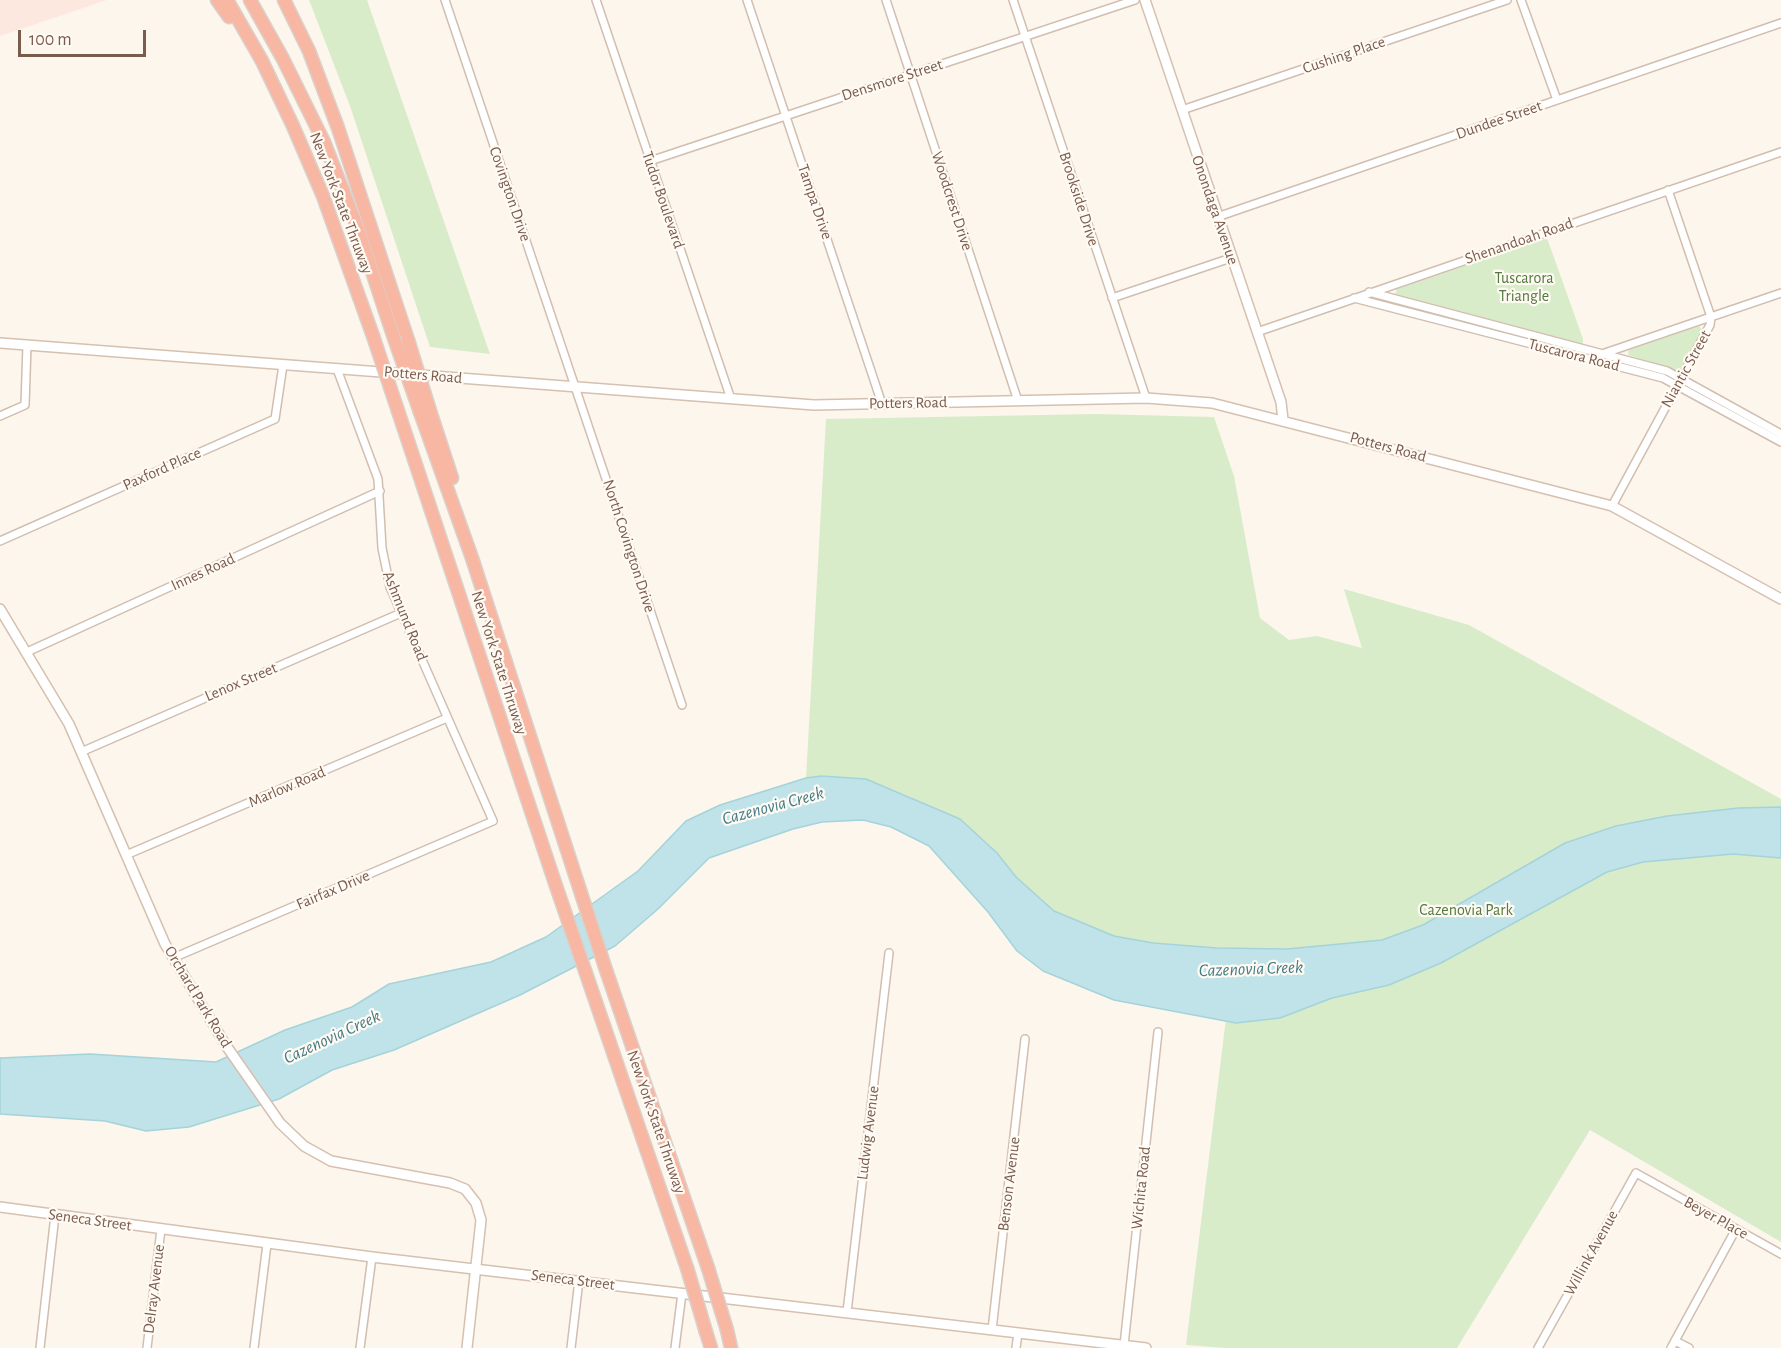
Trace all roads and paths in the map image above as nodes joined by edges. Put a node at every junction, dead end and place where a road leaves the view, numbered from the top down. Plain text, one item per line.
1 (217, 0) edge
2 (227, 0) edge
3 (250, 0) edge
4 (284, 0) edge
5 (445, 0) edge
6 (596, 0) edge
7 (747, 0) edge
8 (886, 0) edge
9 (1013, 0) edge
10 (1135, 0) edge
11 (1145, 0) edge
12 (1507, 0) edge
13 (1521, 0) edge
14 (1781, 23) edge
15 (1025, 37) junction
16 (262, 61) junction
17 (910, 74) junction
18 (1557, 100) junction
19 (1182, 110) junction
20 (786, 115) junction
21 (1781, 152) edge
22 (650, 161) junction
23 (1668, 190) junction
24 (1217, 217) junction
25 (1231, 258) junction
26 (1369, 292) junction
27 (1781, 292) edge
28 (1354, 297) junction
29 (1112, 298) junction
30 (1711, 317) junction
31 (1257, 332) junction
32 (0, 343) edge
33 (27, 345) junction
34 (1602, 354) junction
35 (1589, 358) junction
36 (283, 365) junction
37 (337, 369) junction
38 (1679, 381) junction
39 (577, 387) junction
40 (1146, 398) junction
41 (731, 399) junction
42 (1018, 401) junction
43 (882, 404) junction
44 (425, 413) junction
45 (0, 416) edge
46 (1283, 420) junction
47 (1781, 434) edge
48 (1781, 442) edge
49 (380, 491) junction
50 (1612, 506) junction
51 (0, 541) edge
52 (1781, 599) edge
53 (0, 609) edge
54 (401, 613) junction
55 (27, 652) junction
56 (682, 705) dead end
57 (447, 718) junction
58 (81, 752) junction
59 (493, 821) joint
60 (126, 855) junction
61 (889, 953) dead end
62 (173, 958) junction
63 (1158, 1032) dead end
64 (1025, 1039) dead end
65 (1651, 1181) joint
66 (0, 1208) edge
67 (56, 1215) junction
68 (161, 1229) junction
69 (1736, 1229) junction
70 (267, 1244) junction
71 (1781, 1254) edge
72 (372, 1257) junction
73 (476, 1268) junction
74 (579, 1281) junction
75 (682, 1293) junction
76 (847, 1312) junction
77 (992, 1330) junction
78 (1018, 1333) junction
79 (1673, 1344) edge
80 (1124, 1345) junction
81 (1134, 1347) edge
82 (40, 1348) edge
83 (147, 1348) edge
84 (254, 1348) edge
85 (360, 1348) edge
86 (467, 1348) edge
87 (571, 1348) edge
88 (675, 1348) edge
89 (711, 1348) edge
90 (731, 1348) edge
91 (1016, 1348) edge
92 (1146, 1348) edge
93 (1538, 1348) edge
94 (1689, 1348) edge

1 - 16 highway
2 - 16 highway, New York State Thruway
3 - 44 highway, New York State Thruway, bridge
4 - 44 highway, bridge
5 - 39 street, Covington Drive
6 - 22 street, Tudor Boulevard
7 - 20 street, Tampa Drive
8 - 17 street, Woodcrest Drive
9 - 15 street, Brookside Drive
10 - 15 street, Densmore Street
11 - 19 street, Onondaga Avenue
12 - 19 street, Cushing Place
13 - 18 street
14 - 18 street, Dundee Street
15 - 17 street, Densmore Street
15 - 29 street, Brookside Drive
16 - 89 highway, New York State Thruway, bridge
17 - 20 street, Densmore Street
17 - 42 street, Woodcrest Drive
18 - 24 street, Dundee Street
19 - 24 street, Onondaga Avenue
20 - 22 street, Densmore Street
20 - 43 street, Tampa Drive
21 - 23 street, Shenandoah Road
22 - 41 street, Tudor Boulevard
23 - 26 street, Shenandoah Road
23 - 30 street, Niantic Street
24 - 25 street, Onondaga Avenue
25 - 29 street
25 - 31 street, Onondaga Avenue
26 - 28 street, Shenandoah Road
26 - 34 street, Tuscarora Road
27 - 30 street
28 - 31 street, Shenandoah Road
28 - 35 street, Tuscarora Road
29 - 40 street, Brookside Drive
30 - 34 street
30 - 38 street, Niantic Street
31 - 46 street, Onondaga Avenue
32 - 33 street, Potters Road
33 - 36 street, Potters Road
33 - 45 street
34 - 35 street
34 - 38 street, Tuscarora Road
35 - 38 street, Tuscarora Road
36 - 37 street, Potters Road
36 - 51 street, Paxford Place
37 - 39 street, Potters Road
37 - 49 street, Ashmund Road
38 - 47 street, Tuscarora Road
38 - 48 street, Tuscarora Road
38 - 50 street, Niantic Street
39 - 41 street, Potters Road
39 - 56 street, North Covington Drive
40 - 42 street, Potters Road
40 - 46 street, Potters Road
41 - 43 street, Potters Road
42 - 43 street, Potters Road
44 - 90 highway, New York State Thruway, bridge
46 - 50 street, Potters Road
49 - 54 street, Ashmund Road
49 - 55 street, Innes Road
50 - 52 street, Potters Road
53 - 55 street, Orchard Park Road
54 - 57 street, Ashmund Road
54 - 58 street, Lenox Street
55 - 58 street, Orchard Park Road
57 - 59 street, Ashmund Road
57 - 60 street, Marlow Road
58 - 60 street, Orchard Park Road
59 - 62 street, Fairfax Drive
60 - 62 street, Orchard Park Road
61 - 76 street, Ludwig Avenue
62 - 73 street, Orchard Park Road
63 - 80 street, Wichita Road
64 - 77 street, Benson Avenue
65 - 69 street, Beyer Place
65 - 93 street, Willink Avenue
66 - 67 street, Seneca Street
67 - 68 street, Seneca Street
67 - 82 street
68 - 70 street, Seneca Street
68 - 83 street, Delray Avenue
69 - 71 street, Beyer Place
69 - 79 street
70 - 72 street, Seneca Street
70 - 84 street
72 - 73 street, Seneca Street
72 - 85 street
73 - 74 street, Seneca Street
73 - 86 street, Orchard Park Road
74 - 75 street, Seneca Street
74 - 87 street
75 - 76 street, Seneca Street
75 - 88 street
76 - 77 street, Seneca Street
77 - 78 street, Seneca Street
78 - 80 street, Seneca Street
78 - 91 street
79 - 94 street
80 - 81 street, Seneca Street
81 - 92 street, Seneca Street

